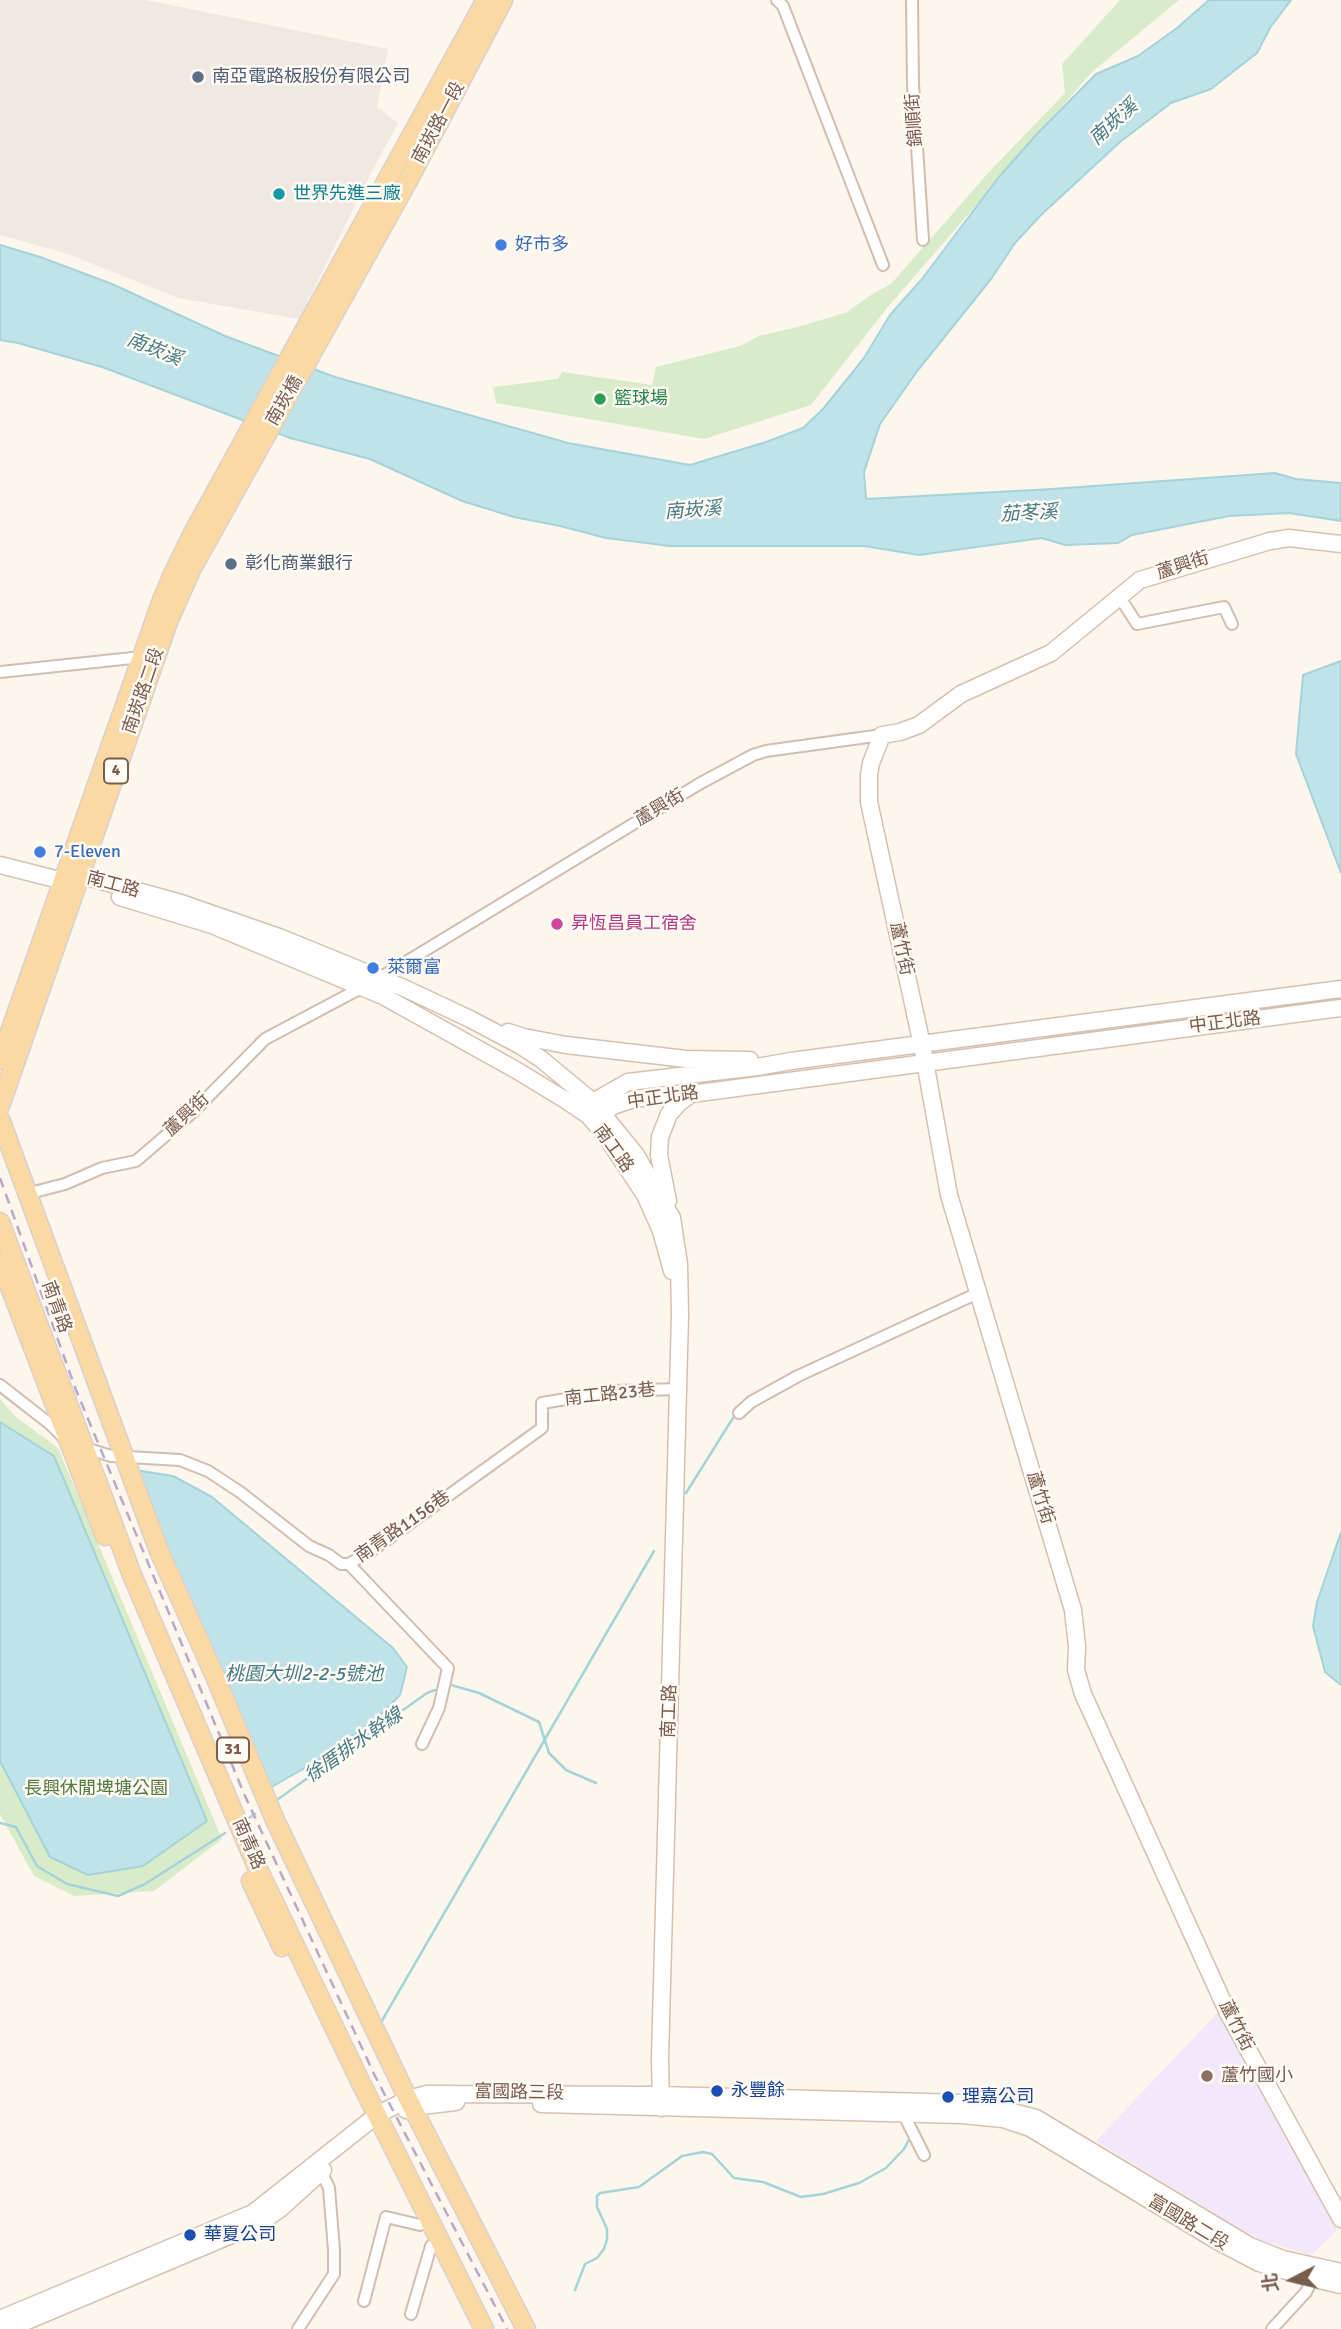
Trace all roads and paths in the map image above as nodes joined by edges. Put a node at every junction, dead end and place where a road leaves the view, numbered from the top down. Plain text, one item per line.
1 (486, 0) edge
2 (503, 0) edge
3 (777, 0) edge
4 (912, 0) edge
5 (923, 240) dead end
6 (883, 265) dead end
7 (292, 353) joint
8 (311, 356) joint
9 (251, 444) junction
10 (1341, 544) edge
11 (1119, 596) junction
12 (1232, 624) dead end
13 (142, 657) junction
14 (0, 672) edge
15 (882, 735) junction
16 (0, 865) edge
17 (73, 880) junction
18 (378, 979) junction
19 (361, 988) junction
20 (1341, 989) edge
21 (1341, 1009) edge
22 (470, 1018) junction
23 (922, 1045) junction
24 (1, 1052) edge
25 (790, 1061) junction
26 (925, 1062) junction
27 (691, 1094) junction
28 (0, 1106) edge
29 (594, 1110) junction
30 (0, 1119) edge
31 (0, 1150) edge
32 (26, 1194) junction
33 (672, 1218) junction
34 (0, 1222) edge
35 (0, 1261) edge
36 (978, 1293) junction
37 (680, 1315) junction
38 (0, 1385) edge
39 (678, 1389) junction
40 (542, 1403) joint
41 (739, 1413) dead end
42 (76, 1445) junction
43 (117, 1456) junction
44 (349, 1564) junction
45 (145, 1604) junction
46 (178, 1618) junction
47 (201, 1644) junction
48 (153, 1652) junction
49 (422, 1744) dead end
50 (290, 1853) junction
51 (300, 1900) junction
52 (329, 2042) junction
53 (360, 2081) junction
54 (660, 2101) junction
55 (406, 2105) junction
56 (903, 2108) junction
57 (375, 2123) junction
58 (1085, 2154) joint
59 (924, 2155) dead end
60 (319, 2166) junction
61 (1341, 2219) edge
62 (420, 2225) junction
63 (431, 2246) junction
64 (153, 2262) junction
65 (1341, 2272) edge
66 (1315, 2273) junction
67 (1341, 2285) edge
68 (364, 2301) dead end
69 (411, 2314) dead end
70 (0, 2319) edge
71 (8, 2329) edge
72 (298, 2329) edge
73 (475, 2329) edge
74 (484, 2329) edge
75 (514, 2329) edge
76 (526, 2329) edge
77 (1272, 2329) edge

1 - 7 main road, 南崁路一段 / 4
2 - 8 main road, 南崁路一段 / 4
3 - 6 street
4 - 5 street, 錦順街
7 - 9 main road, 南崁橋 / 4
8 - 9 main road, 南崁橋 / 4
9 - 13 main road, 南崁路二段 / 4
9 - 17 main road, 南崁路二段 / 4
10 - 11 street, 蘆興街
11 - 12 street
11 - 15 street, 蘆興街
13 - 14 street
13 - 17 main road, 南崁路二段 / 4
15 - 18 street, 蘆興街
15 - 23 street, 蘆竹街
16 - 17 street
17 - 18 street, 南工路
17 - 19 street, 南工路
17 - 24 main road, 南崁路二段 / 4
17 - 28 main road, 南崁路二段 / 4
18 - 19 street, 蘆興街
18 - 22 street, 南工路
19 - 29 street, 南工路
19 - 32 street, 蘆興街
20 - 23 street, 中正北路
21 - 26 street, 中正北路
22 - 25 street
22 - 29 street, 南工路
23 - 25 street, 中正北路
23 - 26 street, 蘆竹街
25 - 29 street, 中正北路
26 - 27 street, 中正北路
26 - 36 street, 蘆竹街
27 - 29 street, 中正北路
27 - 33 street
29 - 33 street, 南工路
29 - 37 street, 南工路
30 - 32 main road, 31
31 - 43 main road, 南青路 / 31
32 - 43 main road, 31
33 - 37 street, 南工路
34 - 42 main road, 南青路 / 31
35 - 42 main road, 31
36 - 41 street
36 - 61 street, 蘆竹街
37 - 39 street, 南工路
38 - 42 street
39 - 40 street, 南工路23巷
39 - 54 street, 南工路
40 - 44 street, 南青路1156巷
42 - 43 street, 南青路1156巷
42 - 45 main road, 南青路 / 31
42 - 48 main road, 31
43 - 44 street, 南青路1156巷
43 - 46 main road, 南青路 / 31
43 - 47 main road, 31
44 - 49 street
45 - 48 main road, 南青路
45 - 53 main road, 南青路 / 31
46 - 47 main road, 南青路
46 - 51 main road, 南青路 / 31
47 - 50 main road, 31
48 - 52 main road, 31
50 - 51 main road, 南青路
50 - 55 main road, 31
51 - 55 main road, 南青路 / 31
52 - 53 main road, 南青路
52 - 57 main road, 31
53 - 57 main road, 南青路 / 31
54 - 55 street, 富國路三段
54 - 56 street, 富國路三段
55 - 57 street, 富國路三段
55 - 75 main road, 南青路 / 31
55 - 76 main road, 31
56 - 58 street, 富國路三段
56 - 59 street
57 - 60 street, 富國路三段
57 - 62 main road, 31
57 - 74 main road, 南青路 / 31
58 - 66 street, 富國路二段
60 - 64 street, 富國路三段
60 - 72 street
62 - 63 main road, 31
62 - 68 street
63 - 69 street
63 - 73 main road, 31
64 - 70 street, 富國路三段
64 - 71 street, 富國路三段
65 - 66 street, 富國路二段
66 - 67 street, 富國路二段
66 - 77 street

